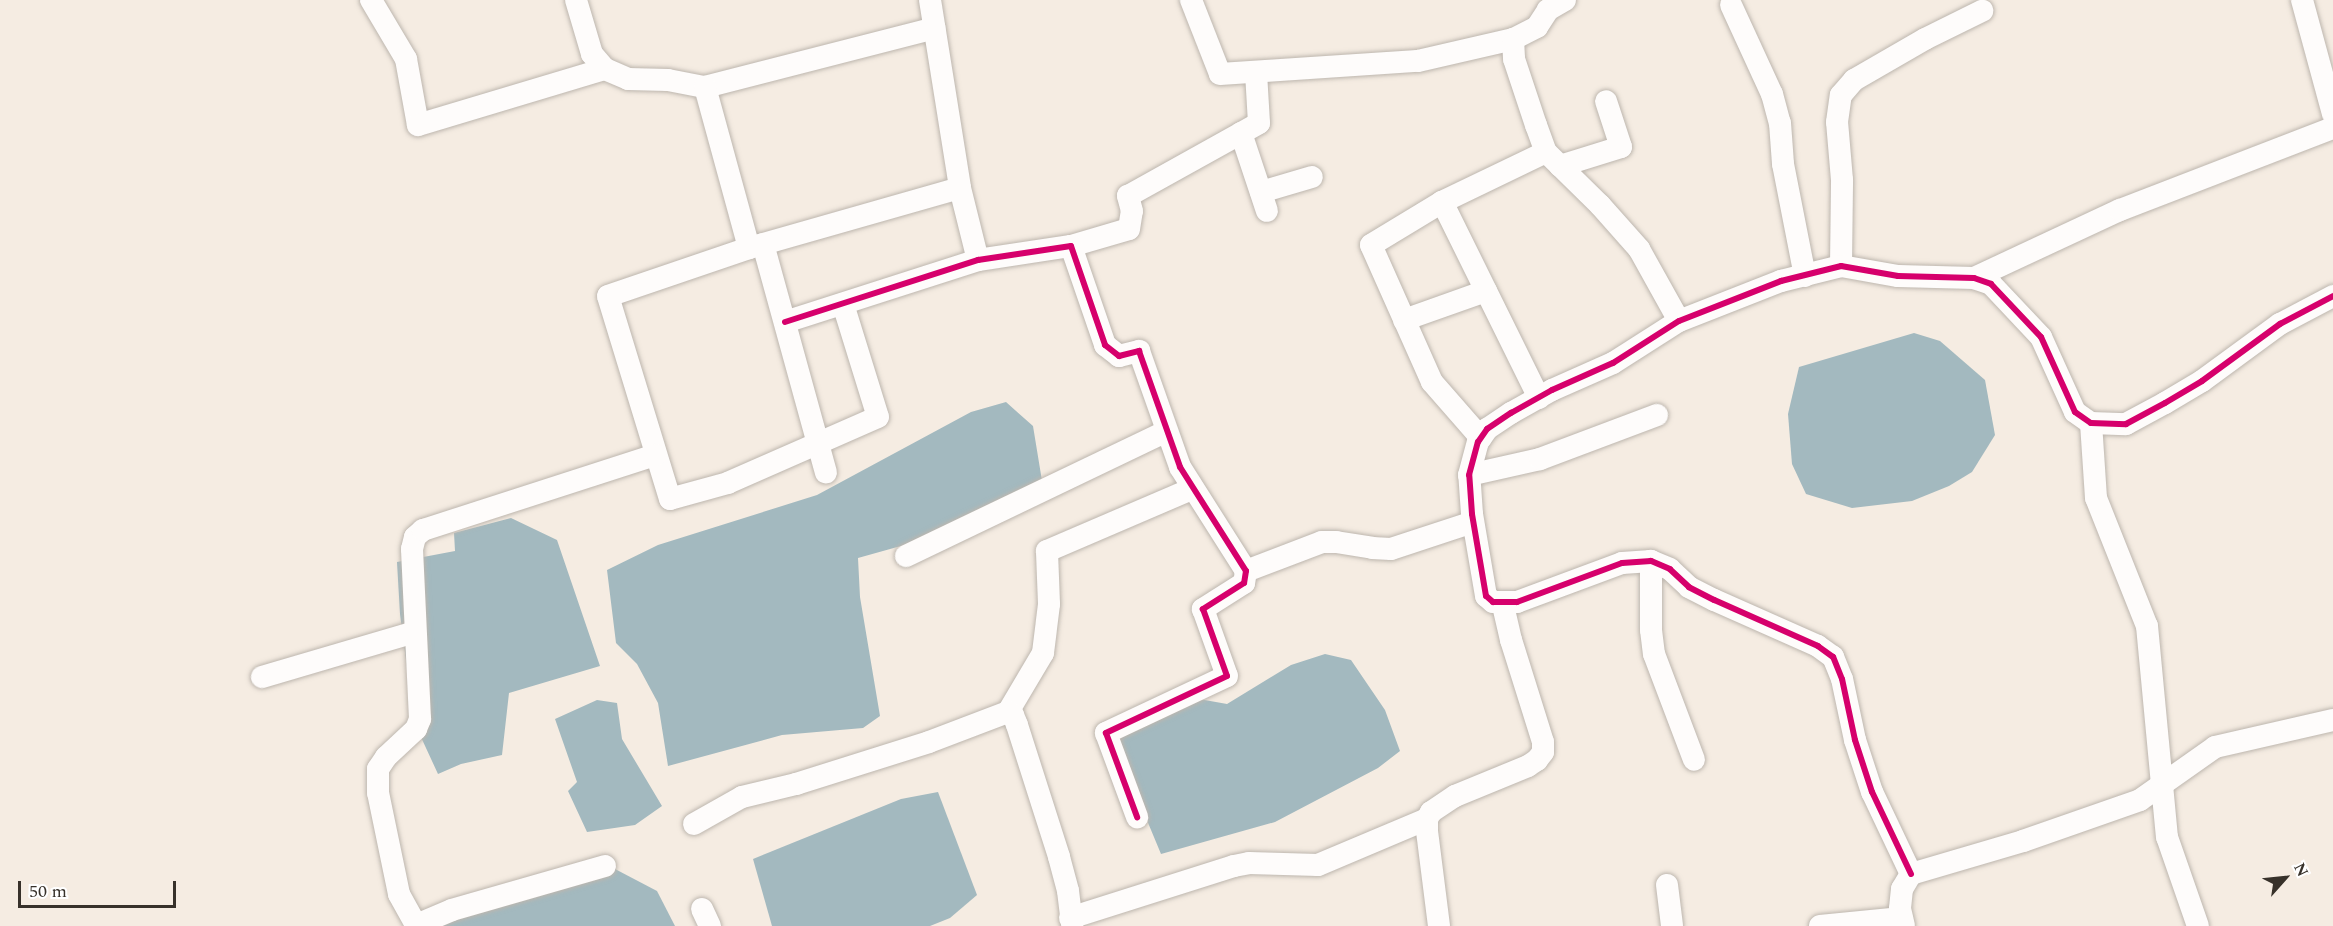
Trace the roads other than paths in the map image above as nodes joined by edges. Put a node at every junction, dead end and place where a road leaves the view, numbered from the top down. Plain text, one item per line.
1 (371, 0) edge
2 (576, 0) edge
3 (930, 0) edge
4 (1191, 0) edge
5 (1564, 0) edge
6 (2302, 0) edge
7 (1731, 4) dead end
8 (1982, 11) dead end
9 (936, 28) junction
10 (1513, 39) junction
11 (605, 69) junction
12 (1256, 72) junction
13 (705, 87) junction
14 (1606, 101) dead end
15 (2333, 114) edge
16 (2333, 128) edge
17 (1241, 133) junction
18 (1553, 159) junction
19 (1312, 177) dead end
20 (960, 188) junction
21 (1442, 202) junction
22 (756, 246) junction
23 (1071, 246) junction
24 (978, 260) junction
25 (1841, 266) junction
26 (1805, 276) junction
27 (1974, 278) junction
28 (1485, 291) junction
29 (2333, 296) edge
30 (843, 304) junction
31 (1404, 320) junction
32 (1679, 321) junction
33 (785, 322) junction
34 (1539, 398) junction
35 (1657, 415) dead end
36 (2091, 423) junction
37 (1167, 431) junction
38 (1481, 438) junction
39 (818, 443) junction
40 (655, 455) junction
41 (826, 472) dead end
42 (1469, 475) junction
43 (1192, 489) junction
44 (1473, 522) junction
45 (906, 556) dead end
46 (1652, 561) junction
47 (1246, 571) junction
48 (1503, 604) junction
49 (416, 632) junction
50 (261, 677) dead end
51 (1008, 712) junction
52 (2333, 720) edge
53 (1694, 760) dead end
54 (2162, 784) junction
55 (1137, 817) dead end
56 (1427, 819) junction
57 (694, 824) dead end
58 (605, 866) dead end
59 (1911, 874) junction
60 (1667, 885) dead end
61 (1071, 922) edge
62 (1903, 922) edge
63 (415, 926) edge
64 (1439, 926) edge
65 (1672, 926) edge
66 (1820, 926) edge
67 (2198, 926) edge

1 - 11 street
2 - 11 street
3 - 9 street
4 - 12 street
5 - 10 street
6 - 15 street
7 - 26 street
8 - 25 street
9 - 13 street
9 - 20 street
10 - 12 street
10 - 18 street
11 - 13 street
12 - 17 street
13 - 22 street
14 - 18 street
16 - 27 street
17 - 19 street
17 - 23 street
18 - 21 street
18 - 32 street
20 - 22 street
20 - 24 street
21 - 28 street
21 - 31 street
22 - 33 street
22 - 40 street
23 - 24 street
23 - 37 street
24 - 30 street
25 - 26 street
25 - 27 street
26 - 32 street
27 - 36 street
28 - 31 street
28 - 34 street
29 - 36 street
30 - 33 street
30 - 39 street
31 - 38 street
32 - 34 street
33 - 39 street
34 - 38 street
35 - 42 street
36 - 54 street
37 - 43 street
37 - 45 street
38 - 42 street
39 - 40 street
39 - 41 street
40 - 49 street
42 - 44 street
43 - 47 street
43 - 51 street
44 - 47 street
44 - 48 street
46 - 48 street
46 - 53 street
46 - 59 street
47 - 55 street
48 - 56 street
49 - 50 street
49 - 63 street
51 - 57 street
51 - 61 street
52 - 54 street
54 - 59 street
54 - 67 street
56 - 61 street
56 - 64 street
58 - 63 street
59 - 62 street
60 - 65 street
62 - 66 street

